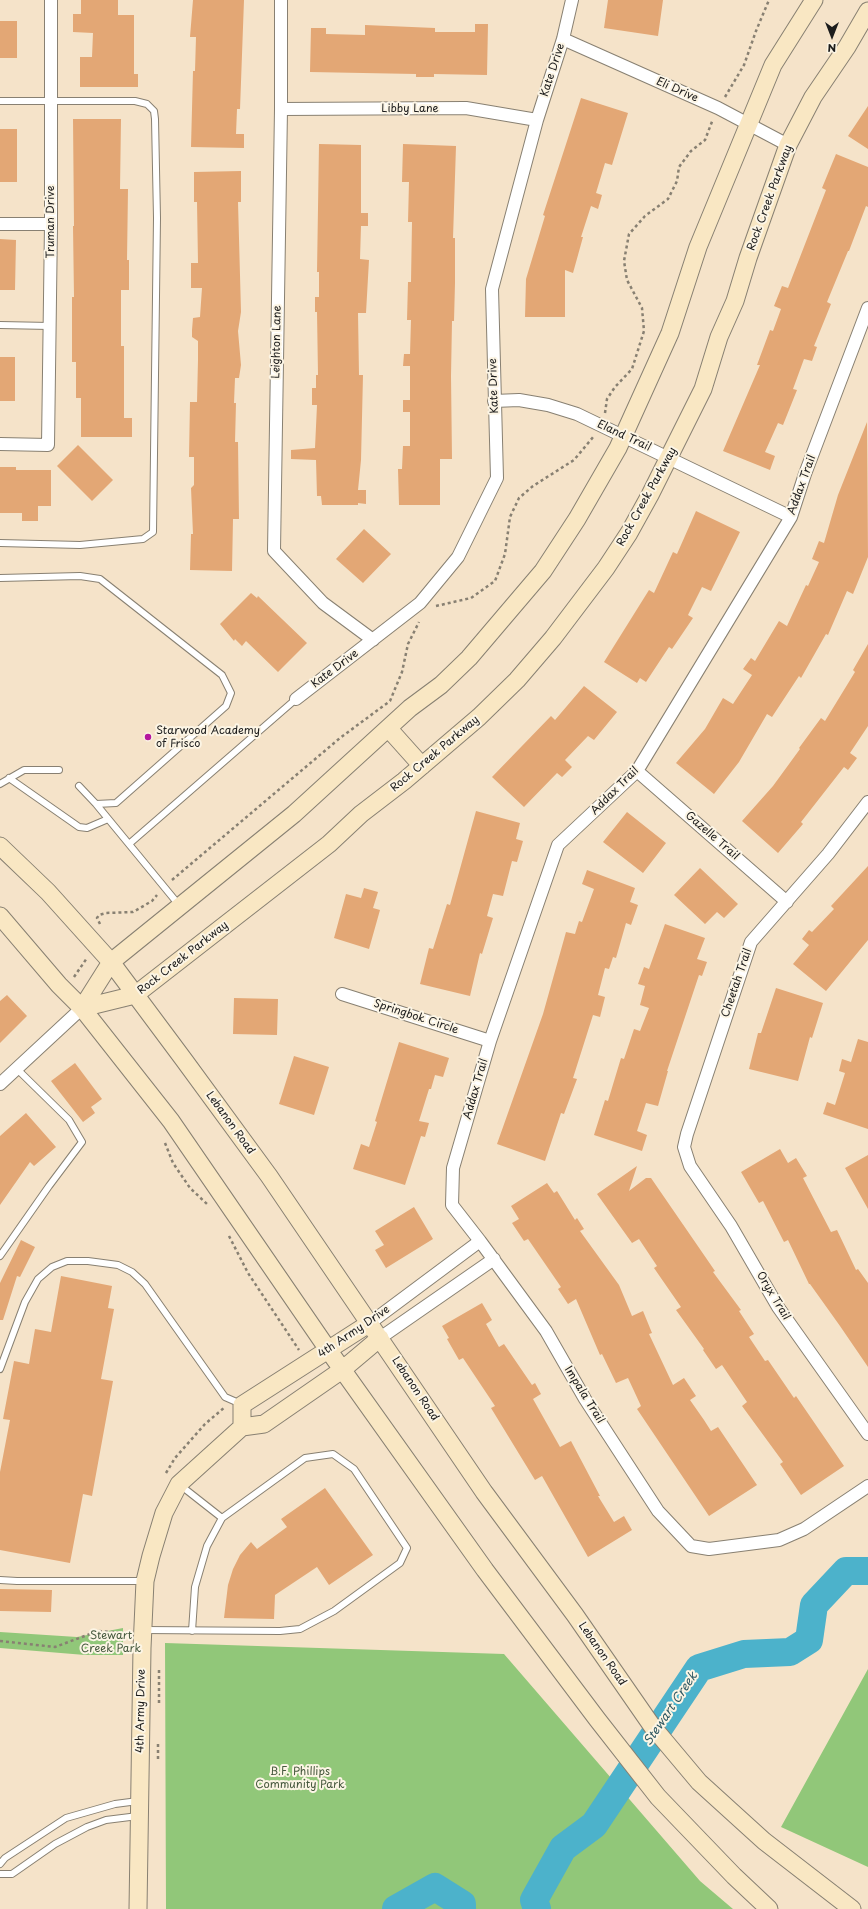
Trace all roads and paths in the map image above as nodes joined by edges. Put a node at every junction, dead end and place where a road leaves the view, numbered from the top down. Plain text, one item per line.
1 (51, 0) edge
2 (281, 0) edge
3 (572, 0) edge
4 (770, 0) edge
5 (814, 0) edge
6 (868, 11) edge
7 (563, 40) junction
8 (727, 94) dead end
9 (0, 101) edge
10 (50, 101) junction
11 (718, 108) junction
12 (281, 110) junction
13 (537, 120) junction
14 (750, 125) junction
15 (788, 145) junction
16 (0, 224) edge
17 (51, 224) junction
18 (868, 308) edge
19 (0, 325) edge
20 (50, 326) junction
21 (494, 401) junction
22 (599, 424) junction
23 (624, 435) junction
24 (0, 444) edge
25 (669, 457) junction
26 (791, 517) junction
27 (0, 543) edge
28 (0, 578) edge
29 (433, 610) dead end
30 (423, 618) dead end
31 (373, 640) junction
32 (296, 698) joint
33 (388, 728) junction
34 (422, 766) junction
35 (59, 770) dead end
36 (638, 771) junction
37 (9, 778) junction
38 (0, 784) edge
39 (79, 786) dead end
40 (868, 802) edge
41 (96, 804) junction
42 (108, 819) junction
43 (129, 844) junction
44 (0, 846) edge
45 (164, 887) junction
46 (787, 902) junction
47 (180, 906) junction
48 (0, 916) edge
49 (96, 945) junction
50 (111, 962) junction
51 (65, 991) junction
52 (342, 994) dead end
53 (136, 995) junction
54 (82, 1008) junction
55 (490, 1041) junction
56 (17, 1069) junction
57 (0, 1084) edge
58 (164, 1140) dead end
59 (686, 1153) joint
60 (211, 1209) dead end
61 (227, 1232) dead end
62 (480, 1241) junction
63 (0, 1256) edge
64 (494, 1259) junction
65 (370, 1323) junction
66 (380, 1338) junction
67 (329, 1351) junction
68 (293, 1355) dead end
69 (0, 1369) edge
70 (342, 1370) junction
71 (238, 1403) junction
72 (242, 1427) junction
73 (868, 1434) edge
74 (171, 1480) junction
75 (868, 1486) edge
76 (222, 1518) junction
77 (0, 1580) edge
78 (145, 1581) junction
79 (135, 1627) junction
80 (192, 1631) junction
81 (0, 1641) edge
82 (140, 1809) junction
83 (0, 1864) edge
84 (0, 1874) edge
85 (138, 1909) edge
86 (769, 1909) edge
87 (852, 1909) edge

1 - 10 street, Truman Drive
2 - 12 street, Leighton Lane
3 - 7 street, Kate Drive
4 - 8 path
5 - 14 street
6 - 15 street, Rock Creek Parkway
7 - 11 street, Eli Drive
7 - 13 street, Kate Drive
9 - 10 lane
10 - 17 street, Truman Drive
10 - 27 lane
11 - 14 street, Eli Drive
11 - 22 path
12 - 13 street, Libby Lane
12 - 31 street, Leighton Lane
13 - 21 street, Kate Drive
14 - 15 street, Eli Drive
14 - 23 street
15 - 25 street, Rock Creek Parkway
16 - 17 street
17 - 20 street, Truman Drive
18 - 26 street, Addax Trail
19 - 20 lane
20 - 24 street, Truman Drive
21 - 22 street, Eland Trail
21 - 31 street, Kate Drive
22 - 23 street, Eland Trail
22 - 29 path
23 - 25 street, Eland Trail
23 - 33 street
25 - 26 street, Eland Trail
25 - 34 street, Rock Creek Parkway
26 - 36 street, Addax Trail
28 - 41 lane
30 - 45 path
31 - 32 street, Kate Drive
32 - 43 lane
33 - 34 street
33 - 47 street
34 - 53 street, Rock Creek Parkway
35 - 37 lane
36 - 46 street, Gazelle Trail
36 - 55 street, Addax Trail
37 - 38 lane
37 - 42 lane
39 - 41 lane
40 - 46 street, Cheetah Trail
41 - 42 lane
42 - 43 lane
43 - 45 lane
44 - 49 street, Lebanon Road
45 - 47 lane
45 - 49 path
46 - 59 street, Cheetah Trail
47 - 50 street
48 - 51 street
49 - 50 street, Lebanon Road
49 - 51 path
50 - 53 street, Lebanon Road
50 - 54 street
51 - 54 street
52 - 55 street, Springbok Circle
53 - 54 street, Rock Creek Parkway
53 - 65 street, Lebanon Road
54 - 56 street
54 - 67 street
55 - 62 street, Addax Trail
56 - 57 street
56 - 63 lane
58 - 60 path
59 - 73 street, Oryx Trail
61 - 68 path
62 - 64 street, Impala Trail
62 - 65 street, 4th Army Drive
64 - 66 street, 4th Army Drive
64 - 75 street, Impala Trail
65 - 66 street, Lebanon Road
65 - 67 street, 4th Army Drive
66 - 70 street, 4th Army Drive
66 - 87 street, Lebanon Road
67 - 70 street
67 - 71 street, 4th Army Drive
69 - 71 lane
70 - 72 street, 4th Army Drive
70 - 86 street
71 - 72 street
71 - 74 path
72 - 74 street, 4th Army Drive
74 - 76 lane
74 - 78 street, 4th Army Drive
76 - 80 lane
76 - 80 lane
77 - 78 lane
78 - 79 street, 4th Army Drive
79 - 80 lane
79 - 81 path
79 - 82 street, 4th Army Drive
82 - 83 lane
82 - 84 lane
82 - 85 street, 4th Army Drive

